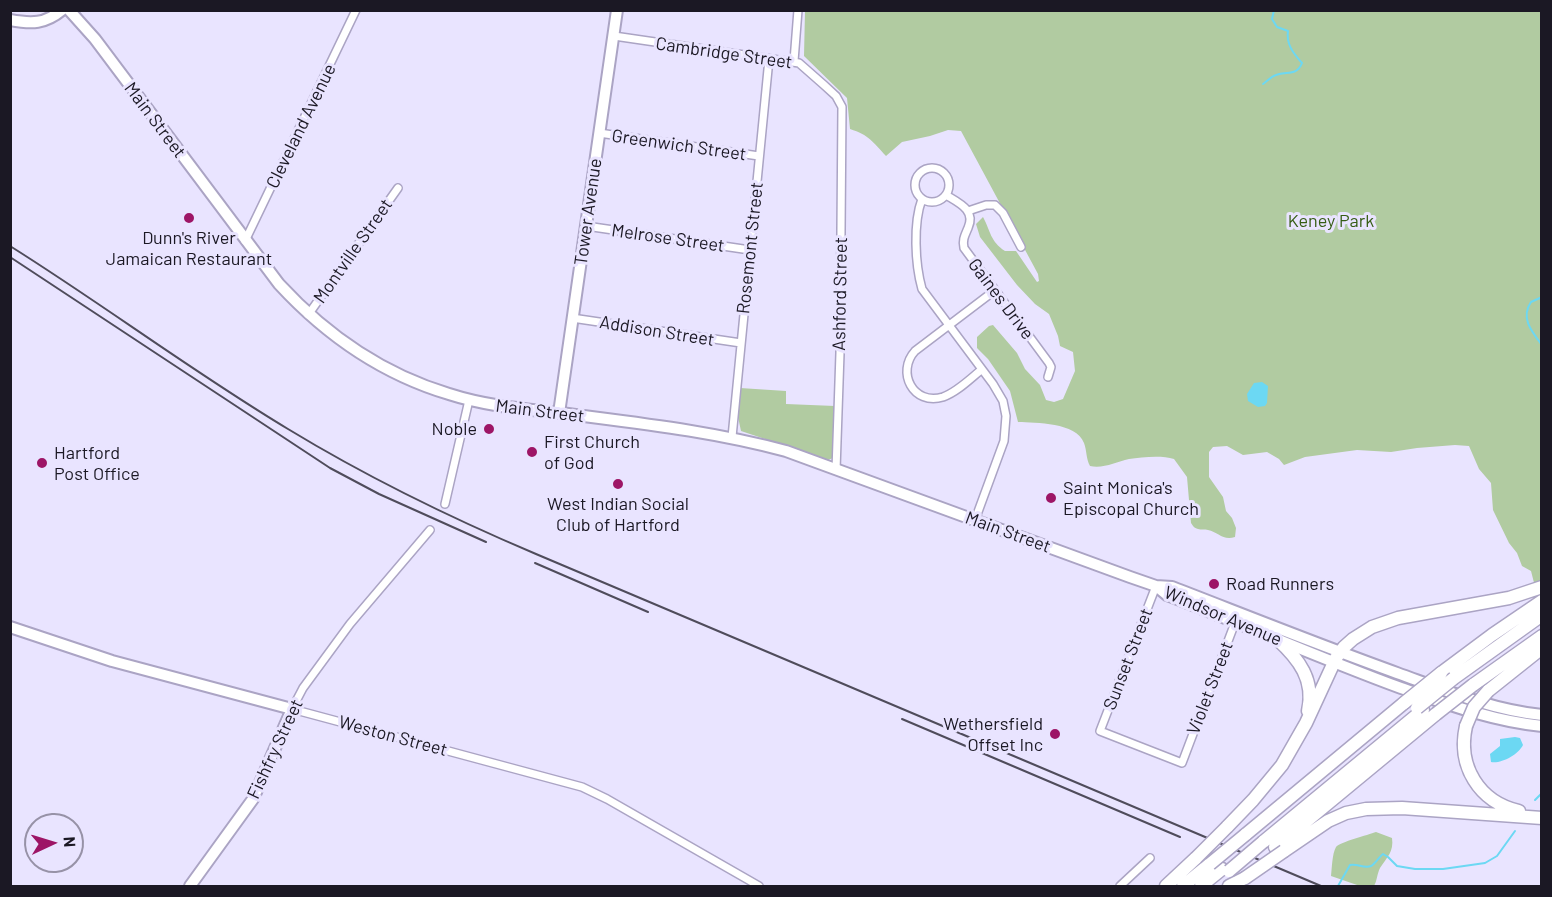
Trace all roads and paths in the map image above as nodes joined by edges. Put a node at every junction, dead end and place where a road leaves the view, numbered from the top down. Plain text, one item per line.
1 (62, 10) edge
2 (69, 10) edge
3 (356, 10) edge
4 (618, 10) edge
5 (798, 10) edge
6 (10, 20) edge
7 (614, 36) junction
8 (769, 58) junction
9 (794, 62) junction
10 (843, 117) joint
11 (599, 133) junction
12 (759, 156) junction
13 (398, 188) dead end
14 (946, 195) junction
15 (922, 199) junction
16 (968, 211) junction
17 (586, 226) junction
18 (245, 241) junction
19 (1021, 247) dead end
20 (750, 250) junction
21 (994, 291) junction
22 (308, 315) junction
23 (573, 318) junction
24 (948, 326) junction
25 (741, 343) junction
26 (981, 370) junction
27 (1048, 377) dead end
28 (469, 400) junction
29 (559, 413) junction
30 (732, 437) junction
31 (836, 470) junction
32 (445, 504) dead end
33 (975, 520) junction
34 (430, 530) dead end
35 (1156, 586) junction
36 (1542, 588) edge
37 (1542, 601) edge
38 (1542, 615) edge
39 (1237, 617) junction
40 (1542, 622) edge
41 (10, 627) edge
42 (1279, 634) junction
43 (1542, 636) edge
44 (1542, 648) edge
45 (1337, 658) junction
46 (1457, 679) junction
47 (292, 709) junction
48 (1420, 709) junction
49 (1542, 715) edge
50 (1542, 726) edge
51 (1301, 733) junction
52 (1182, 763) joint
53 (1542, 813) edge
54 (1542, 818) edge
55 (1265, 843) junction
56 (1150, 858) dead end
57 (1229, 872) junction
58 (190, 886) edge
59 (759, 886) edge
60 (1120, 886) edge
61 (1166, 886) edge
62 (1183, 886) edge
63 (1201, 886) edge
64 (1210, 886) edge
65 (1229, 886) edge

1 - 6 main road
2 - 18 main road, Main Street
3 - 18 street, Cleveland Avenue
4 - 7 main road, Tower Avenue
5 - 9 street
7 - 8 street, Cambridge Street
7 - 11 main road, Tower Avenue
8 - 9 street, Cambridge Street
8 - 12 street, Rosemont Street
9 - 10 street, Cambridge Street
10 - 31 street, Ashford Street
11 - 12 street, Greenwich Street
11 - 17 main road, Tower Avenue
12 - 20 street, Rosemont Street
13 - 22 street, Montville Street
14 - 15 street
14 - 15 street
14 - 16 street
15 - 24 street
16 - 19 street
16 - 21 street, Gaines Drive
17 - 20 street, Melrose Street
17 - 23 main road, Tower Avenue
18 - 22 main road, Main Street
20 - 25 street, Rosemont Street
21 - 24 street
21 - 27 street, Gaines Drive
22 - 28 main road, Main Street
23 - 25 street, Addison Street
23 - 29 main road, Tower Avenue
24 - 26 street
24 - 26 street
25 - 30 street, Rosemont Street
26 - 33 street
28 - 29 main road, Main Street
28 - 32 street
29 - 30 main road, Main Street
30 - 31 main road, Main Street
31 - 33 main road, Main Street
33 - 35 main road, Main Street
34 - 47 street, Fishfry Street
35 - 39 main road, Windsor Avenue
35 - 52 street, Sunset Street
36 - 45 highway
37 - 48 highway, bridge
38 - 46 highway
39 - 42 main road, Windsor Avenue
39 - 52 street, Violet Street
40 - 46 highway
41 - 47 main road, Weston Street
42 - 45 main road, Windsor Avenue
42 - 51 highway
43 - 48 highway, bridge
44 - 53 highway, bridge
45 - 49 main road, Windsor Avenue
45 - 50 main road, Windsor Avenue
45 - 51 highway
46 - 48 highway
47 - 58 main road, Fishfry Street
47 - 59 street, Weston Street
48 - 55 highway
48 - 55 highway
51 - 61 highway, bridge
54 - 55 highway
55 - 57 highway
55 - 57 highway, bridge
56 - 60 street
57 - 62 highway
57 - 63 highway
57 - 64 highway
57 - 65 highway

